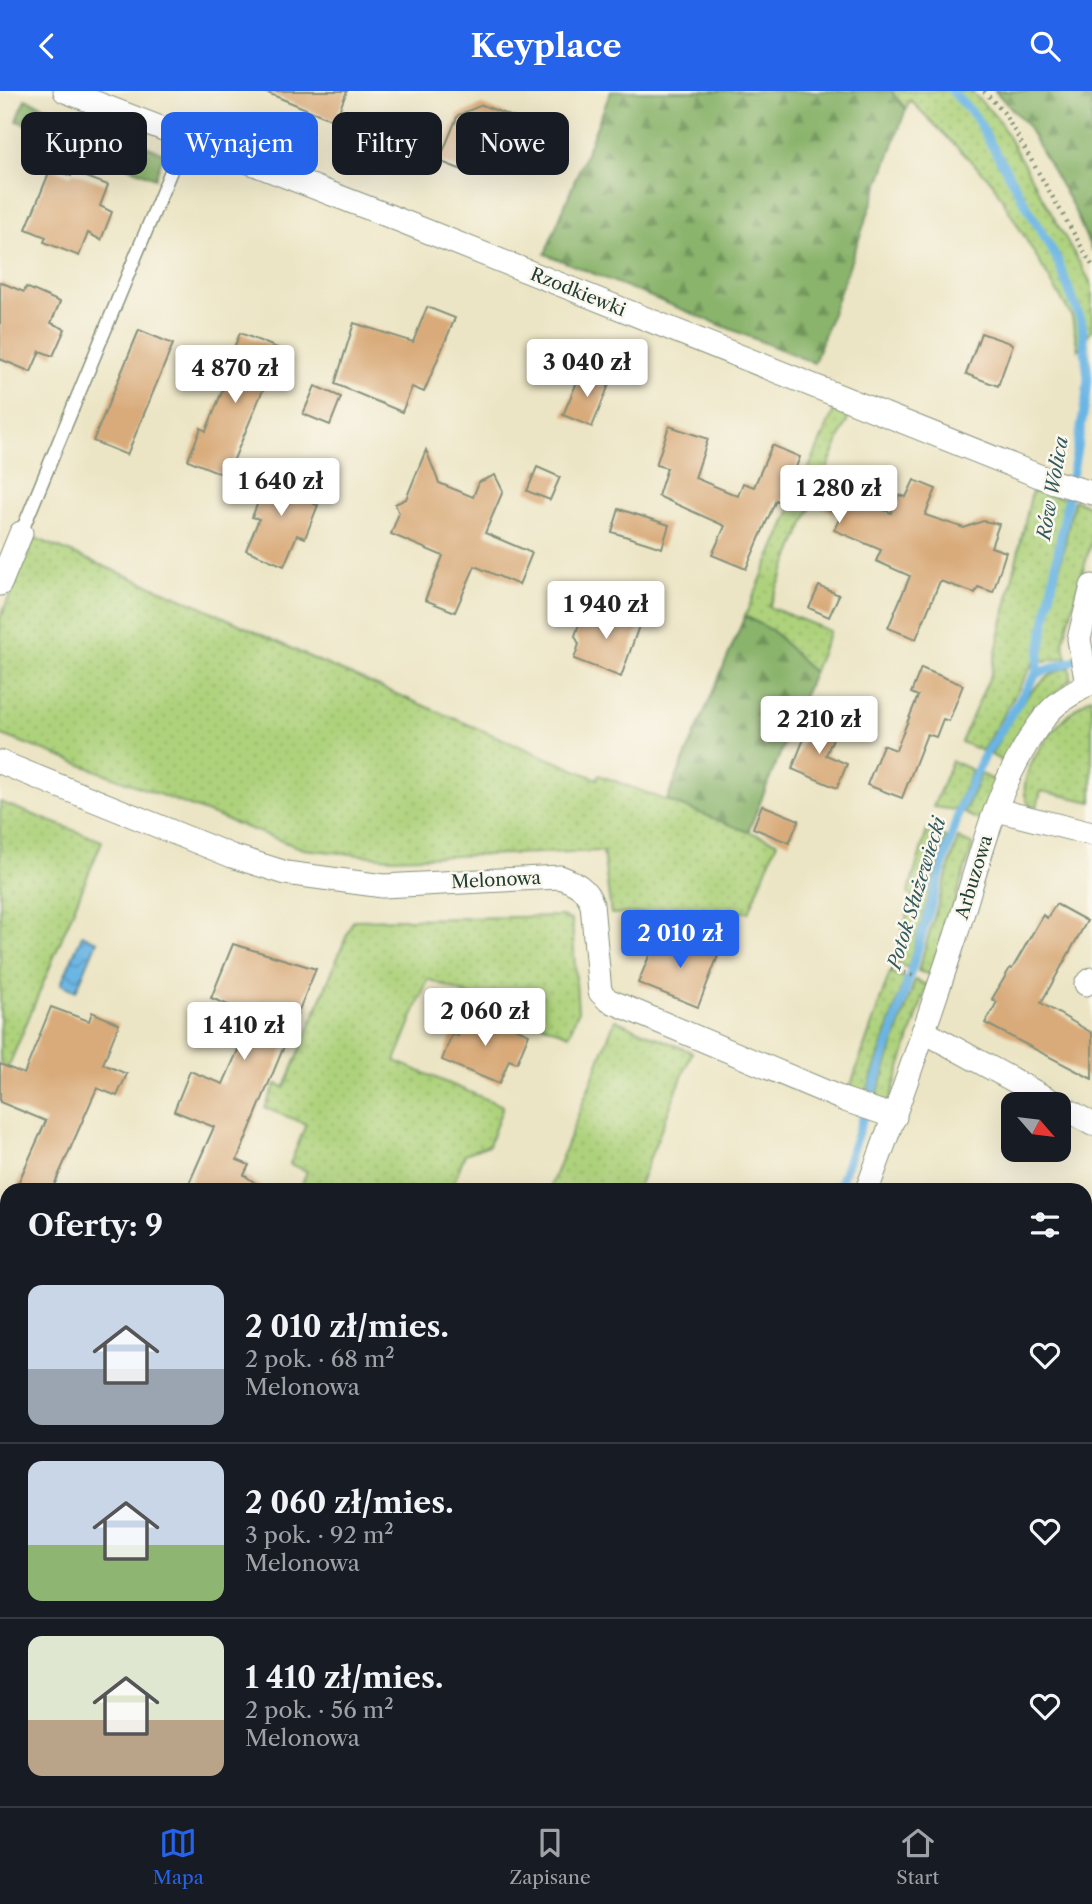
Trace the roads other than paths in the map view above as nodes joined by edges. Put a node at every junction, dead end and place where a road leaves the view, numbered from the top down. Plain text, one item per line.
1 (65, 91) edge
2 (161, 128) edge
3 (169, 175) edge
4 (281, 175) edge
5 (1092, 493) edge
6 (21, 533) joint
7 (0, 584) edge
8 (1092, 586) edge
9 (1088, 682) edge
10 (0, 762) edge
11 (997, 810) junction
12 (1092, 834) edge
13 (923, 1031) junction
14 (1034, 1092) edge
15 (1071, 1112) edge
16 (890, 1116) junction
17 (1092, 1124) edge
18 (869, 1183) edge

1 - 2 street, Rzodkiewki
3 - 6 lane
4 - 5 street, Rzodkiewki
6 - 7 street
8 - 9 street, Arbuzowa
9 - 11 street, Arbuzowa
10 - 16 street, Melonowa
11 - 12 street
11 - 13 street, Arbuzowa
13 - 14 street
13 - 16 street, Arbuzowa
15 - 17 street
16 - 18 street, Arbuzowa

